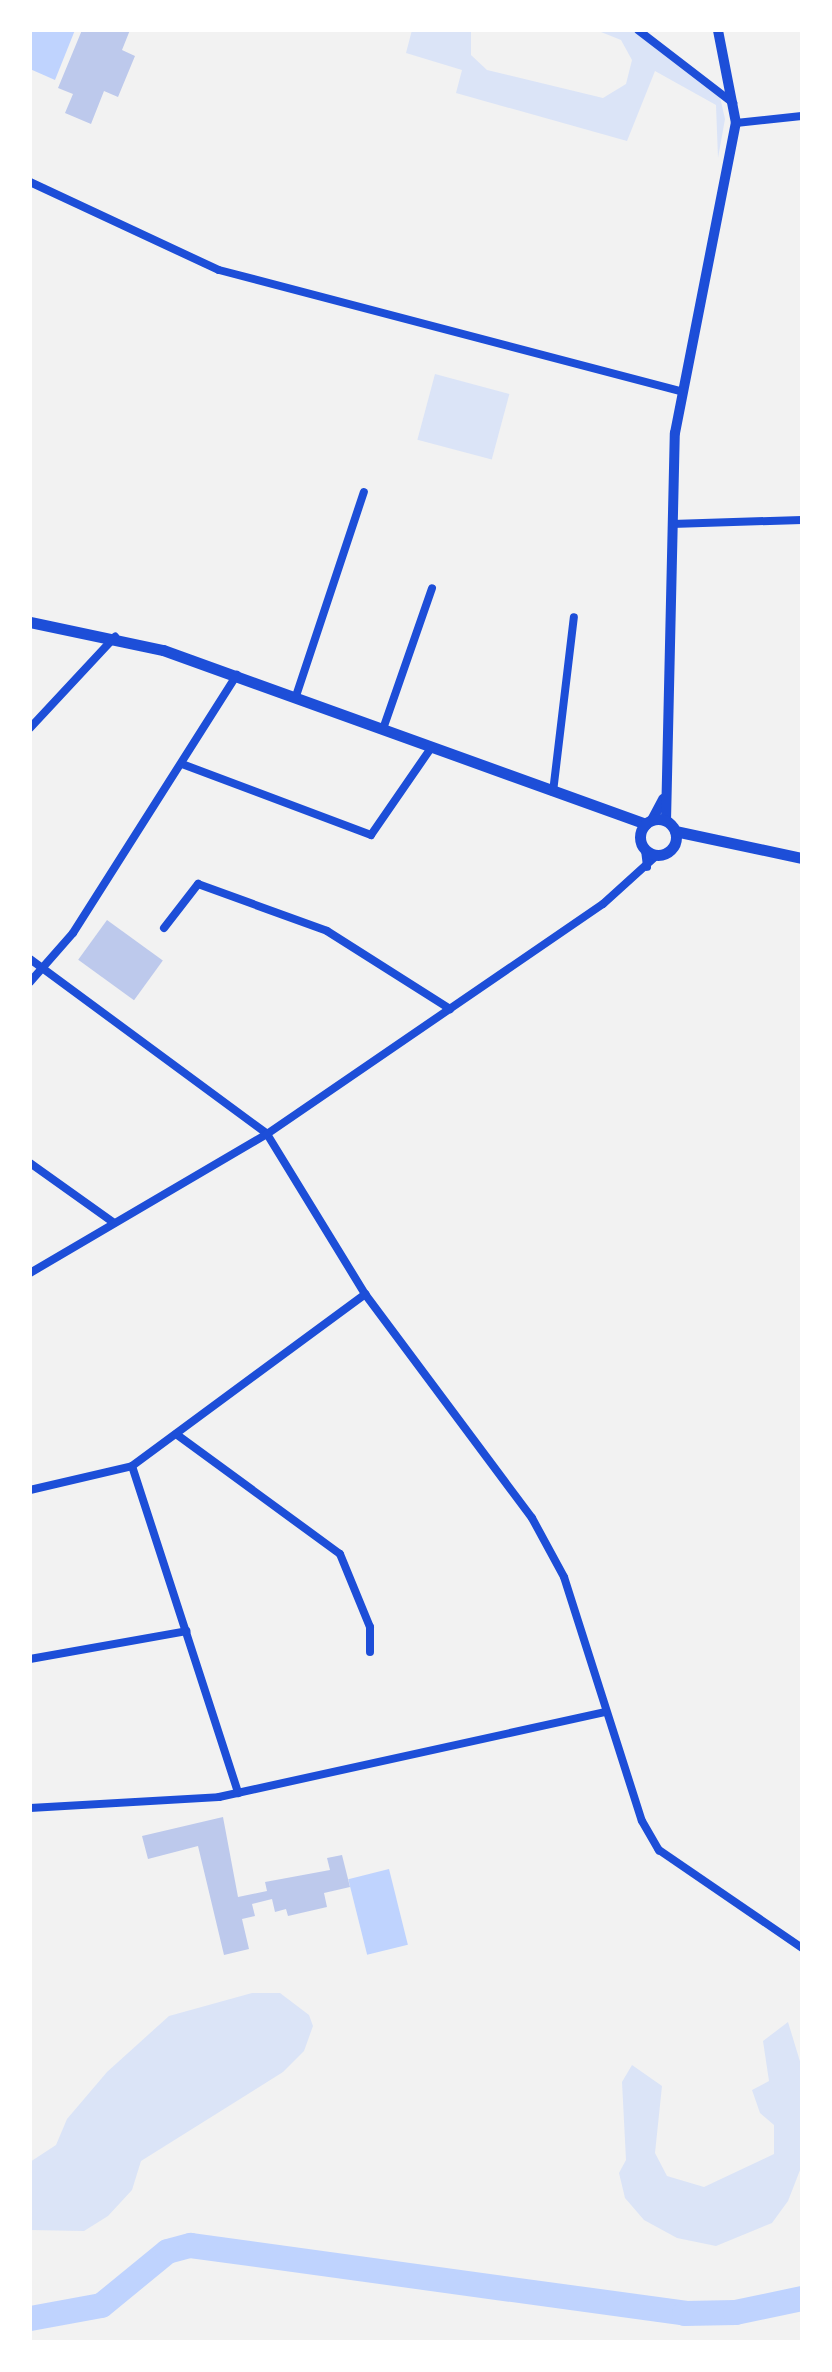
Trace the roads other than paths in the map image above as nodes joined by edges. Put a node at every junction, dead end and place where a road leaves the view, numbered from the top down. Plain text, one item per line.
1 (638, 30) edge
2 (718, 30) edge
3 (734, 104) junction
4 (802, 116) edge
5 (736, 123) junction
6 (30, 182) edge
7 (682, 392) junction
8 (364, 492) dead end
9 (802, 520) edge
10 (670, 524) junction
11 (432, 588) dead end
12 (574, 617) dead end
13 (30, 622) edge
14 (114, 637) junction
15 (238, 674) junction
16 (296, 696) junction
17 (30, 728) edge
18 (384, 729) junction
19 (431, 748) junction
20 (182, 764) junction
21 (553, 792) junction
22 (664, 798) junction
23 (666, 821) junction
24 (646, 827) junction
25 (676, 831) junction
26 (708, 838) junction
27 (645, 850) junction
28 (664, 853) junction
29 (802, 858) edge
30 (647, 868) junction
31 (164, 928) dead end
32 (30, 958) edge
33 (42, 968) junction
34 (30, 982) edge
35 (450, 1008) junction
36 (267, 1134) junction
37 (30, 1162) edge
38 (114, 1223) junction
39 (30, 1273) edge
40 (366, 1294) junction
41 (176, 1434) junction
42 (132, 1466) junction
43 (30, 1490) edge
44 (186, 1631) junction
45 (370, 1652) dead end
46 (30, 1659) edge
47 (606, 1712) junction
48 (238, 1793) junction
49 (30, 1808) edge
50 (802, 1948) edge

1 - 3 street
2 - 3 street
3 - 5 street
4 - 5 street
5 - 7 street
6 - 7 street
7 - 10 street
8 - 16 street
9 - 10 street
10 - 22 street
11 - 18 street
12 - 21 street
13 - 14 main road
14 - 15 main road
14 - 17 street
15 - 16 main road
15 - 20 street
16 - 18 main road
18 - 19 main road
19 - 20 street
19 - 21 main road
20 - 33 street
21 - 24 main road
22 - 23 street
22 - 24 street
23 - 24 main road
23 - 25 main road
24 - 27 main road
25 - 26 main road
25 - 28 main road
26 - 28 main road
26 - 29 main road
27 - 28 main road
27 - 30 street
28 - 30 street
30 - 35 street
31 - 35 street
32 - 33 street
33 - 34 street
33 - 36 street
35 - 36 street
36 - 38 street
36 - 40 street
37 - 38 street
38 - 39 street
40 - 41 street
40 - 47 street
41 - 42 street
41 - 45 street
42 - 43 street
42 - 44 street
44 - 46 street
44 - 48 street
47 - 48 street
47 - 50 street
48 - 49 street

